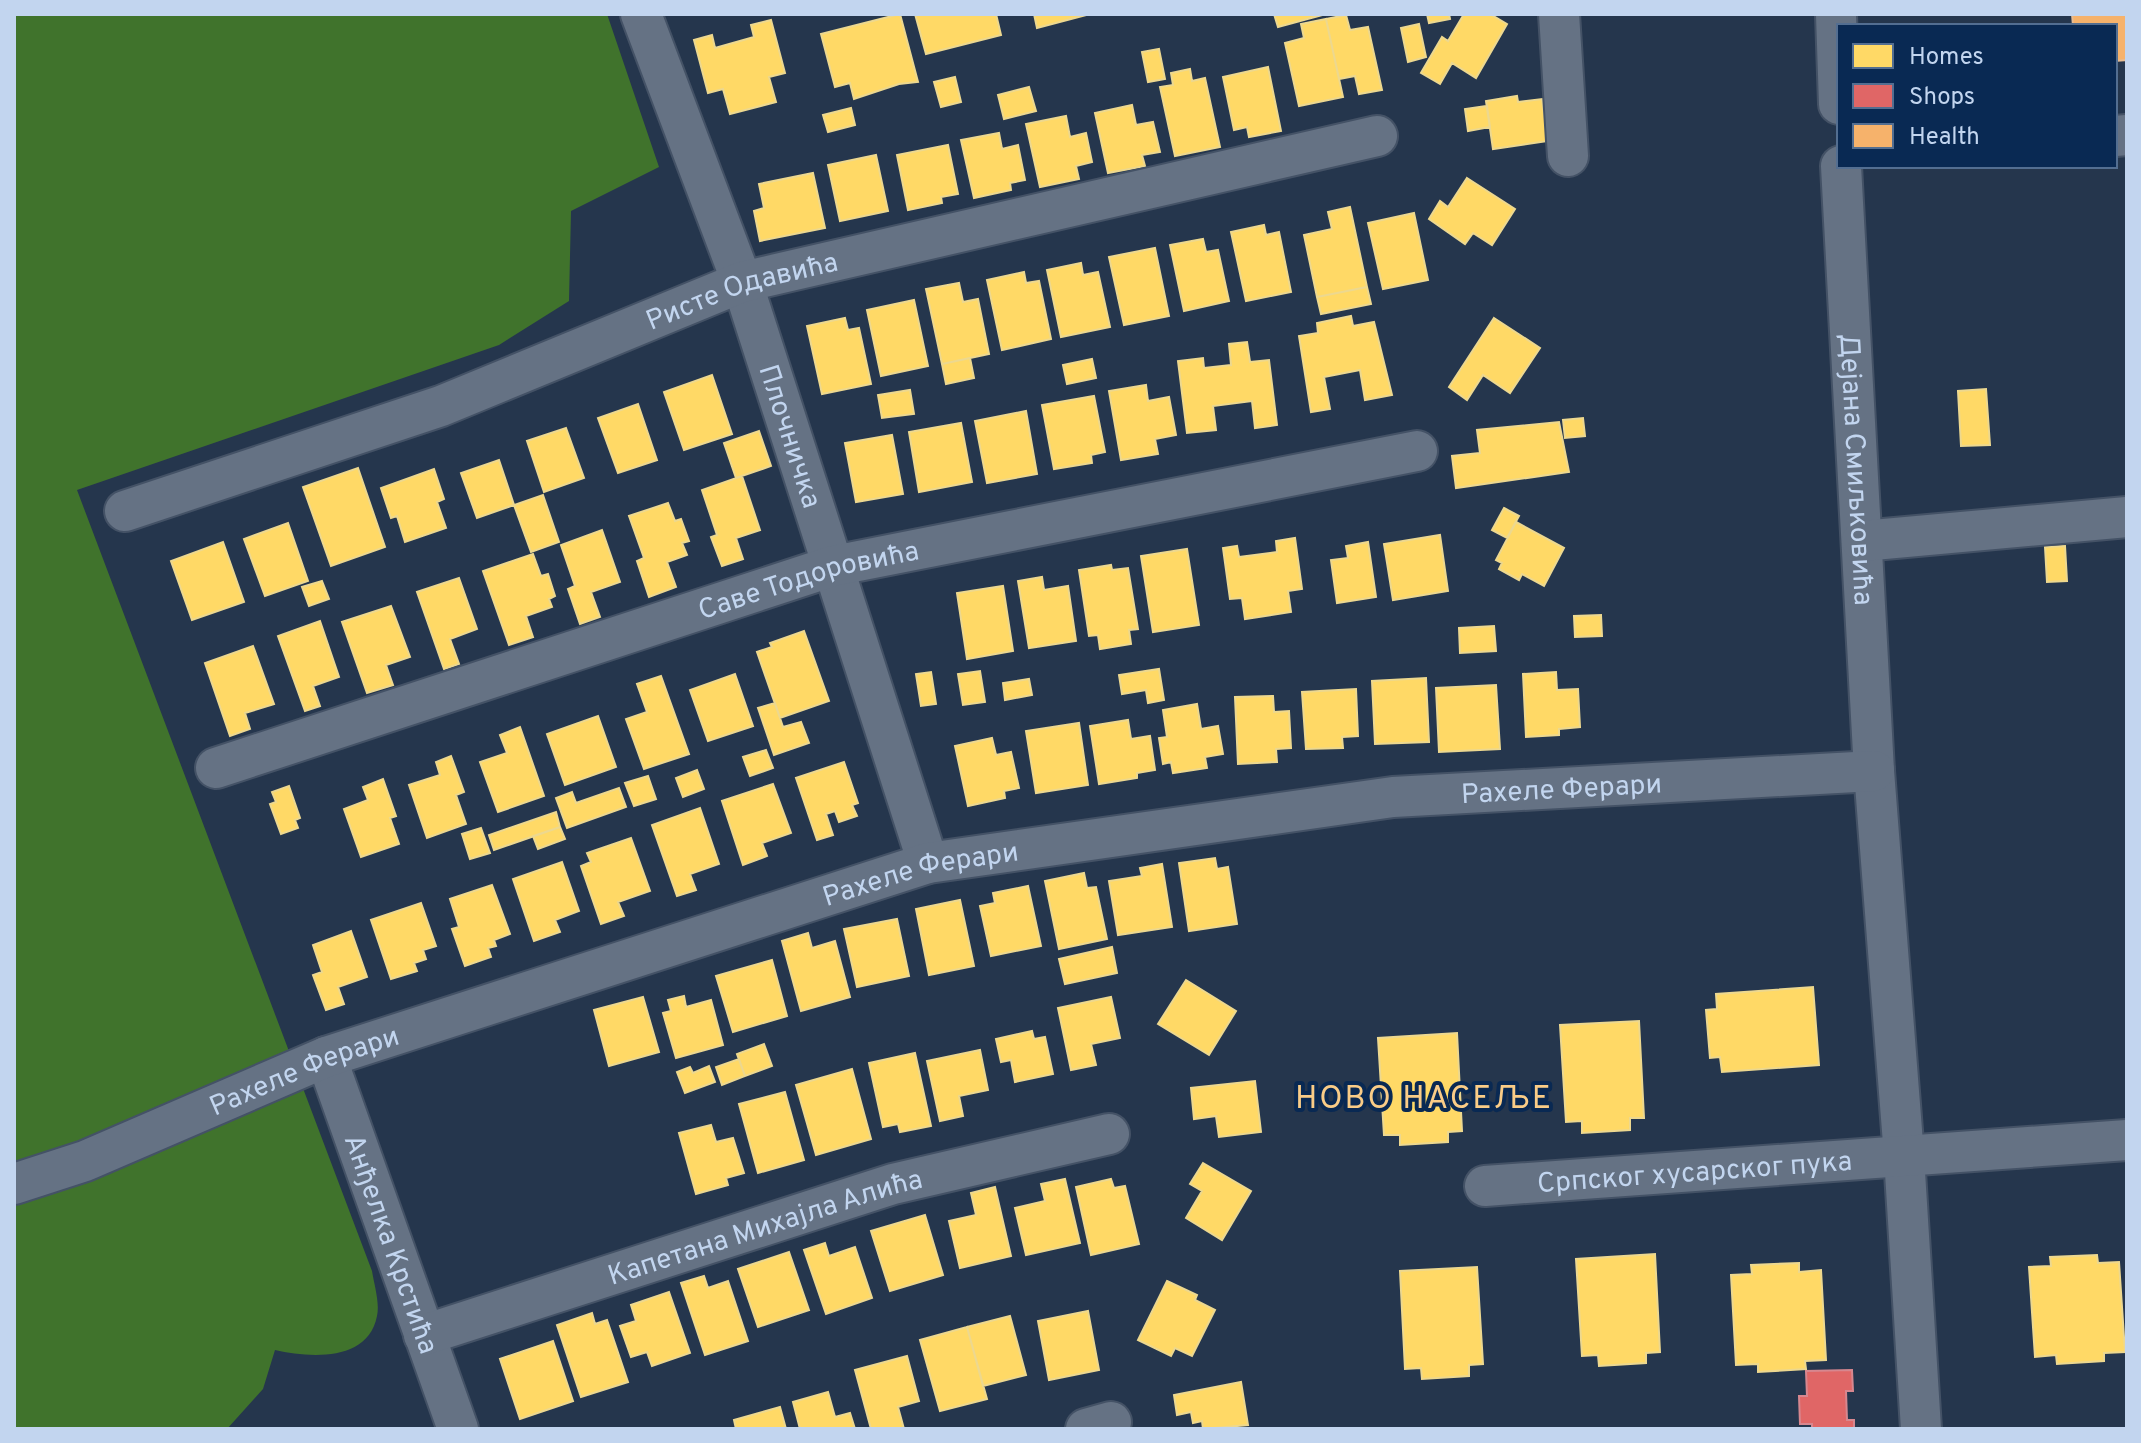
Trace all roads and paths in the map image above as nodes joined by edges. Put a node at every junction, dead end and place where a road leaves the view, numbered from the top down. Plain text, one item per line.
1 (641, 14) edge
2 (1559, 14) edge
3 (1836, 14) edge
4 (1837, 44) edge
5 (1377, 136) dead end
6 (1568, 156) dead end
7 (1841, 168) edge
8 (742, 282) junction
9 (1417, 451) dead end
10 (125, 511) dead end
11 (2127, 517) edge
12 (1862, 541) junction
13 (833, 566) junction
14 (216, 768) dead end
15 (1874, 771) junction
16 (928, 863) junction
17 (326, 1057) junction
18 (1109, 1134) dead end
19 (2127, 1140) edge
20 (1904, 1156) junction
21 (14, 1184) edge
22 (1485, 1186) dead end
23 (424, 1335) junction
24 (458, 1429) edge
25 (1921, 1429) edge

1 - 8 street, Плочничка
2 - 6 street
3 - 4 street
5 - 8 street, Ристе Одавића
7 - 12 street, Дејана Смиљковића
8 - 10 street, Ристе Одавића
8 - 13 street, Плочничка
9 - 13 street, Саве Тодоровића
11 - 12 street
12 - 15 street, Дејана Смиљковића
13 - 14 street, Саве Тодоровића
13 - 16 street, Плочничка
15 - 16 street, Рахеле Ферари
15 - 20 street
16 - 17 street, Рахеле Ферари
17 - 21 street, Рахеле Ферари
17 - 23 street, Анђелка Крстића
18 - 23 street, Капетана Михајла Алића
19 - 20 street, Српског хусарског пука
20 - 22 street, Српског хусарског пука
20 - 25 street
23 - 24 street, Анђелка Крстића

